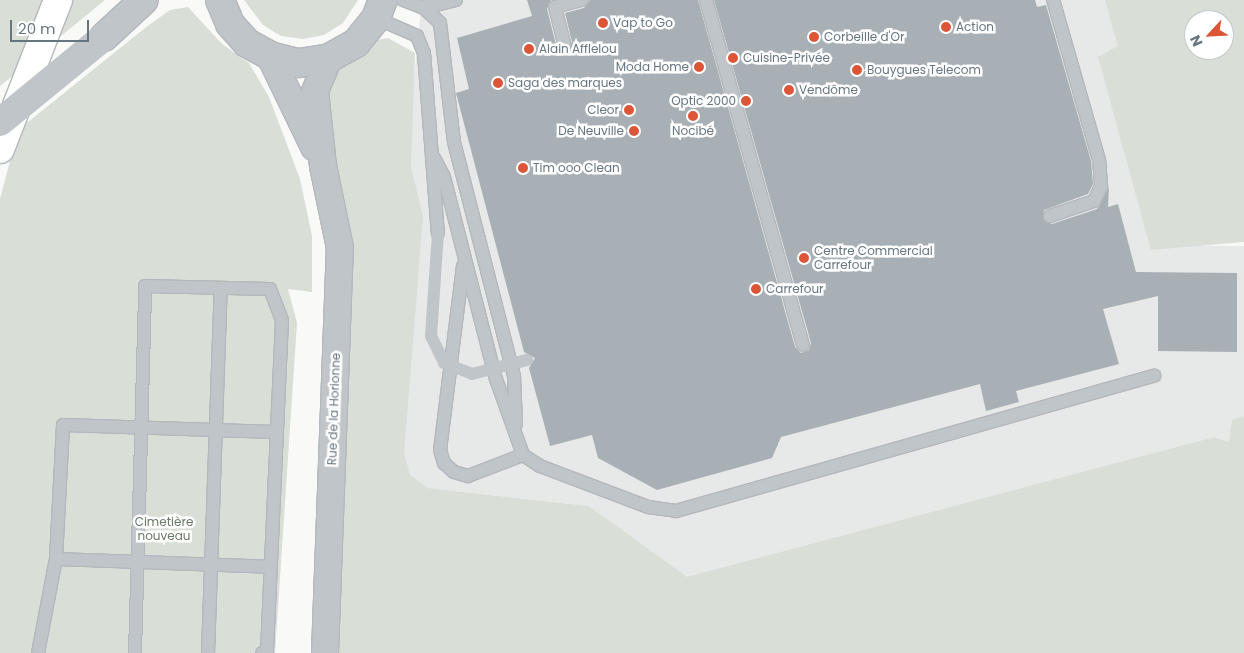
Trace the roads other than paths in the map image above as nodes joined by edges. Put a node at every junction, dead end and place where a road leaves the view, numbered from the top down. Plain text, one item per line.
1 (58, 0) edge
2 (144, 0) edge
3 (219, 0) edge
4 (403, 0) edge
5 (456, 0) edge
6 (582, 0) edge
7 (706, 0) edge
8 (1053, 0) edge
9 (428, 4) edge
10 (380, 9) edge
11 (564, 43) dead end
12 (270, 56) junction
13 (329, 58) junction
14 (0, 122) edge
15 (0, 149) edge
16 (434, 158) junction
17 (323, 166) junction
18 (1050, 216) dead end
19 (464, 261) junction
20 (221, 288) junction
21 (803, 345) dead end
22 (526, 360) dead end
23 (1154, 376) dead end
24 (141, 427) junction
25 (216, 430) junction
26 (277, 432) junction
27 (516, 434) junction
28 (524, 454) junction
29 (56, 559) junction
30 (137, 563) junction
31 (211, 565) junction
32 (271, 567) junction
33 (38, 653) edge
34 (135, 653) edge
35 (208, 653) edge
36 (262, 653) edge
37 (325, 653) edge

1 - 15 highway
2 - 14 street, bridge
3 - 12 street
4 - 9 lane
5 - 9 lane
6 - 11 lane
7 - 21 lane
8 - 18 lane
9 - 27 lane
10 - 13 street
10 - 16 lane
12 - 13 street
12 - 17 street, Rue de la Horionne
13 - 17 street, Rue de la Horionne
16 - 19 lane
16 - 22 lane, bridge
17 - 37 street, Rue de la Horionne
19 - 27 lane
19 - 28 lane
20 - 24 lane
20 - 25 lane
20 - 26 lane
23 - 28 lane
24 - 25 lane
24 - 29 lane
24 - 30 lane
25 - 26 lane
25 - 31 lane
26 - 32 lane
27 - 28 lane
29 - 30 lane
29 - 33 lane
30 - 31 lane
30 - 34 lane
31 - 32 lane
31 - 35 lane
32 - 36 lane

